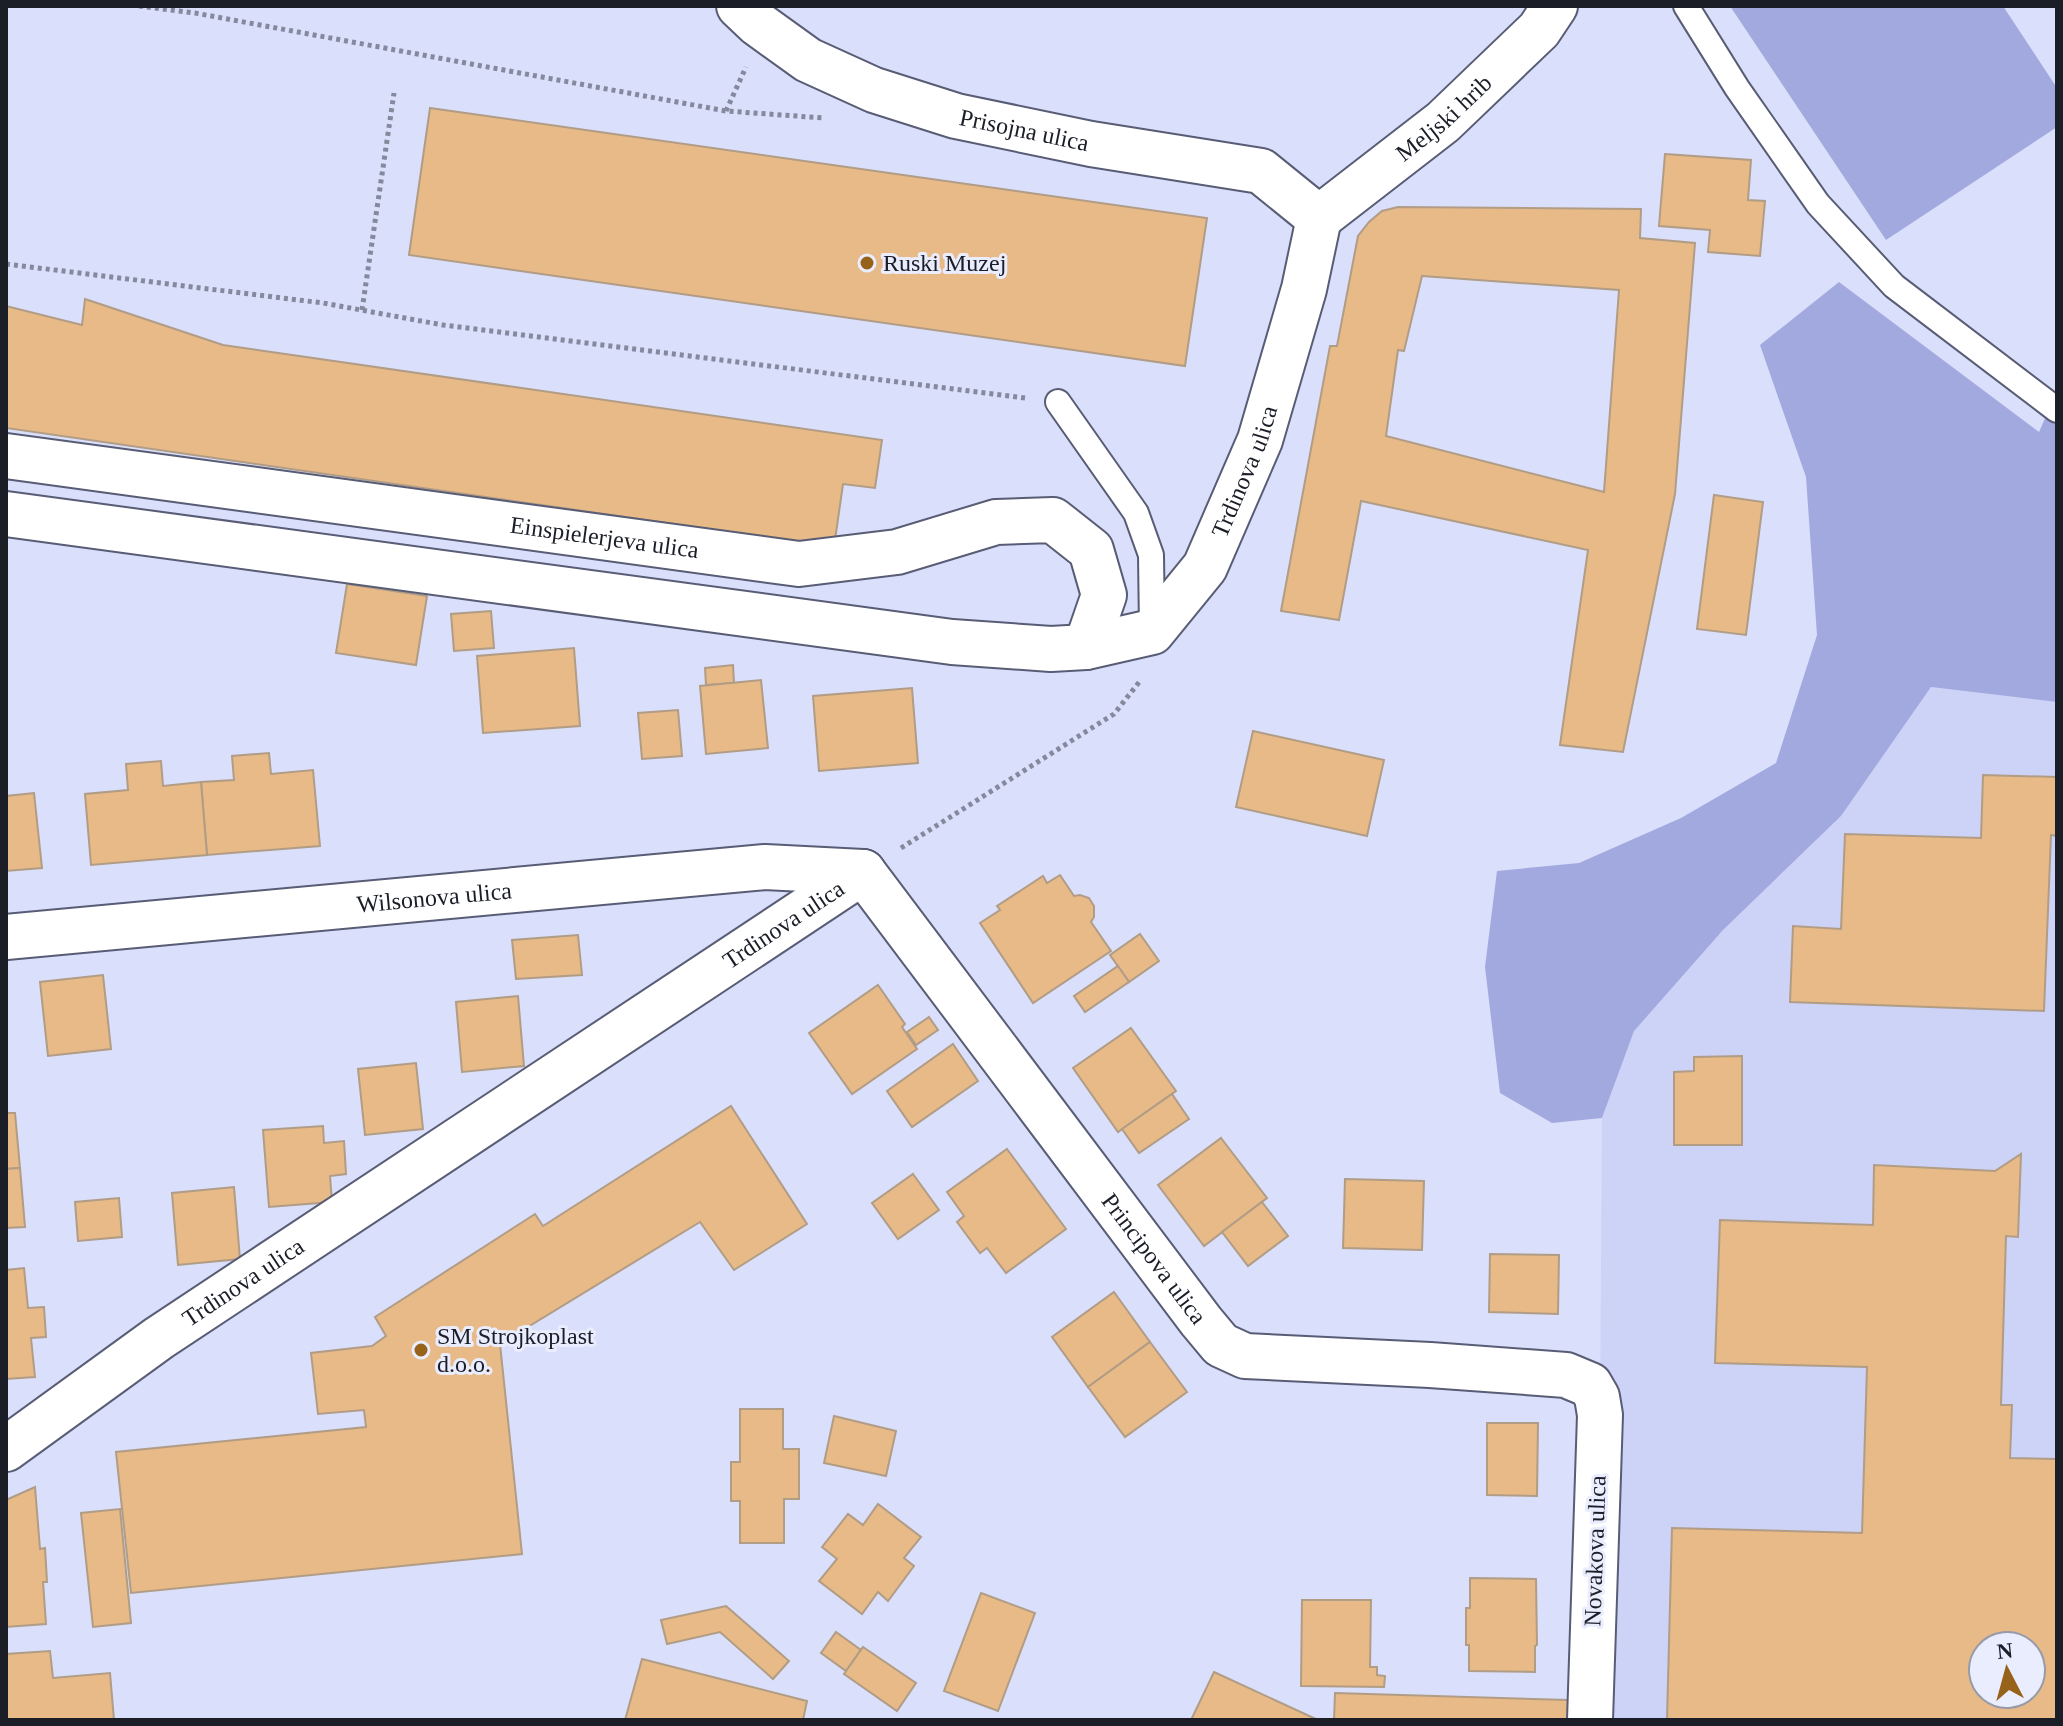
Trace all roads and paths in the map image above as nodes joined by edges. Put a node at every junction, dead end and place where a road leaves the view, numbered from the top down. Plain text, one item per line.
1 (139, 6) edge
2 (739, 6) edge
3 (1555, 6) edge
4 (1686, 6) edge
5 (874, 90) junction
6 (394, 93) dead end
7 (1319, 218) junction
8 (6, 264) edge
9 (362, 310) junction
10 (1058, 402) joint
11 (2057, 410) edge
12 (6, 456) edge
13 (6, 514) edge
14 (1152, 632) junction
15 (1086, 647) junction
16 (863, 872) junction
17 (6, 937) edge
18 (1590, 1385) joint
19 (6, 1449) edge
20 (1590, 1720) edge

1 - 5 path
2 - 5 street, Prisojna ulica
3 - 7 street, Meljski hrib
4 - 11 lane
5 - 7 street, Prisojna ulica
6 - 9 path
7 - 14 street, Trdinova ulica
8 - 9 path
9 - 10 path
10 - 14 lane
12 - 15 street, Einspielerjeva ulica
13 - 15 street
14 - 15 street
14 - 16 path, Trdinova ulica
16 - 17 street, Wilsonova ulica
16 - 18 street, Principova ulica
16 - 19 street, Trdinova ulica
18 - 20 street, Novakova ulica

